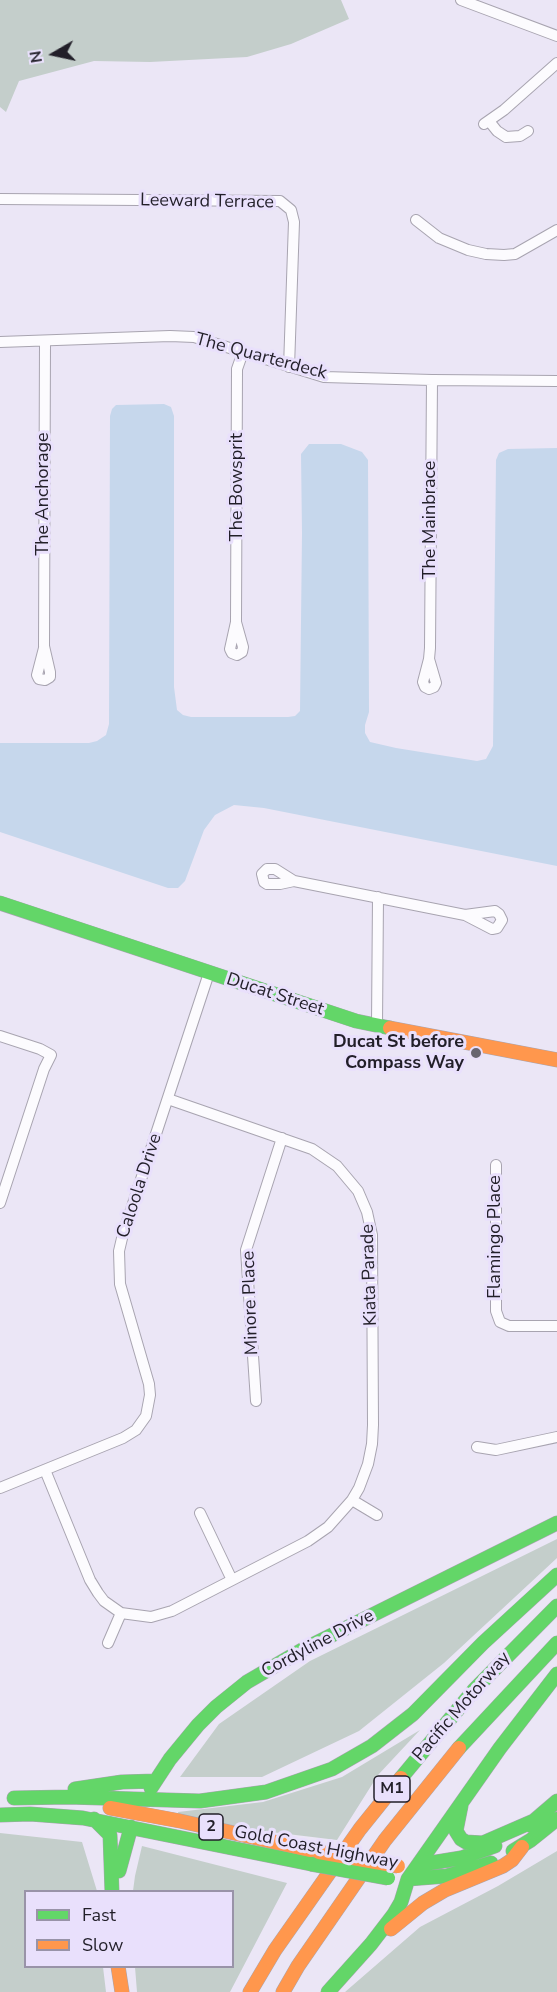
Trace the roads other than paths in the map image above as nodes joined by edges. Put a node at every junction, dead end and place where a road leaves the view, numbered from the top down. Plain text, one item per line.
1 (461, 0) edge
2 (557, 36) edge
3 (557, 63) edge
4 (528, 131) dead end
5 (0, 199) edge
6 (416, 220) dead end
7 (557, 230) edge
8 (45, 341) junction
9 (0, 342) edge
10 (243, 352) junction
11 (289, 367) junction
12 (432, 381) junction
13 (557, 381) edge
14 (237, 622) dead end
15 (44, 648) dead end
16 (429, 659) dead end
17 (294, 881) dead end
18 (378, 897) junction
19 (0, 903) edge
20 (465, 915) dead end
21 (209, 974) junction
22 (377, 1025) junction
23 (0, 1036) edge
24 (557, 1060) edge
25 (168, 1099) junction
26 (282, 1138) junction
27 (496, 1165) dead end
28 (5, 1168) edge
29 (0, 1203) edge
30 (557, 1326) edge
31 (255, 1401) dead end
32 (557, 1437) edge
33 (477, 1446) dead end
34 (45, 1470) junction
35 (0, 1488) edge
36 (352, 1500) junction
37 (200, 1513) dead end
38 (377, 1515) dead end
39 (557, 1523) edge
40 (557, 1575) edge
41 (232, 1580) junction
42 (557, 1606) edge
43 (121, 1613) junction
44 (557, 1642) edge
45 (108, 1643) dead end
46 (557, 1674) edge
47 (155, 1781) junction
48 (7, 1798) edge
49 (144, 1800) junction
50 (557, 1800) edge
51 (461, 1801) junction
52 (138, 1813) junction
53 (0, 1815) edge
54 (94, 1819) junction
55 (557, 1819) edge
56 (536, 1820) junction
57 (131, 1827) junction
58 (522, 1847) junction
59 (418, 1865) junction
60 (408, 1879) junction
61 (114, 1890) edge
62 (115, 1890) edge
63 (371, 1944) junction
64 (118, 1968) edge
65 (122, 1992) edge
66 (250, 1992) edge
67 (283, 1992) edge
68 (328, 1992) edge

1 - 2 street
3 - 4 street
5 - 11 street, Leeward Terrace
6 - 7 street
8 - 9 street, The Quarterdeck
8 - 10 street, The Quarterdeck
8 - 15 street, The Anchorage
10 - 11 street, The Quarterdeck
10 - 14 street, The Bowsprit
11 - 12 street, The Quarterdeck
12 - 13 street, The Quarterdeck
12 - 16 street, The Mainbrace
17 - 18 street
18 - 20 street
18 - 22 street
19 - 21 main road, Ducat Street
21 - 22 main road, Ducat Street
21 - 25 street, Caloola Drive
22 - 24 main road, Ducat Street
23 - 28 street
25 - 26 street, Kiata Parade
25 - 34 street, Caloola Drive
26 - 31 street, Minore Place
26 - 36 street, Kiata Parade
27 - 30 street, Flamingo Place
28 - 29 street
32 - 33 street
34 - 35 street, Caloola Drive
34 - 43 street
36 - 38 street
36 - 41 street, Kiata Parade
37 - 41 street
39 - 47 main road, Cordyline Drive
40 - 49 main road
41 - 43 street, Kiata Parade
42 - 66 main road, Pacific Motorway / M1
43 - 45 street
44 - 67 main road, Pacific Motorway / M1
46 - 51 main road
47 - 48 main road
47 - 49 main road, Cordyline Drive
48 - 49 main road
48 - 52 main road, Gold Coast Highway / 2
49 - 52 main road, Cordyline Drive
50 - 56 main road
51 - 56 main road
51 - 59 main road
52 - 57 main road, Cordyline Drive
52 - 59 main road, Gold Coast Highway / 2, bridge
53 - 54 main road, Gold Coast Highway / 2
54 - 57 main road, Gold Coast Highway / 2
54 - 61 main road
55 - 58 main road
56 - 59 main road, Gold Coast Highway
57 - 60 main road, Gold Coast Highway / 2, bridge
57 - 62 main road, Cordyline Drive
58 - 60 main road, Gold Coast Highway
58 - 63 main road
59 - 60 main road
60 - 63 main road
63 - 68 main road
64 - 65 main road

